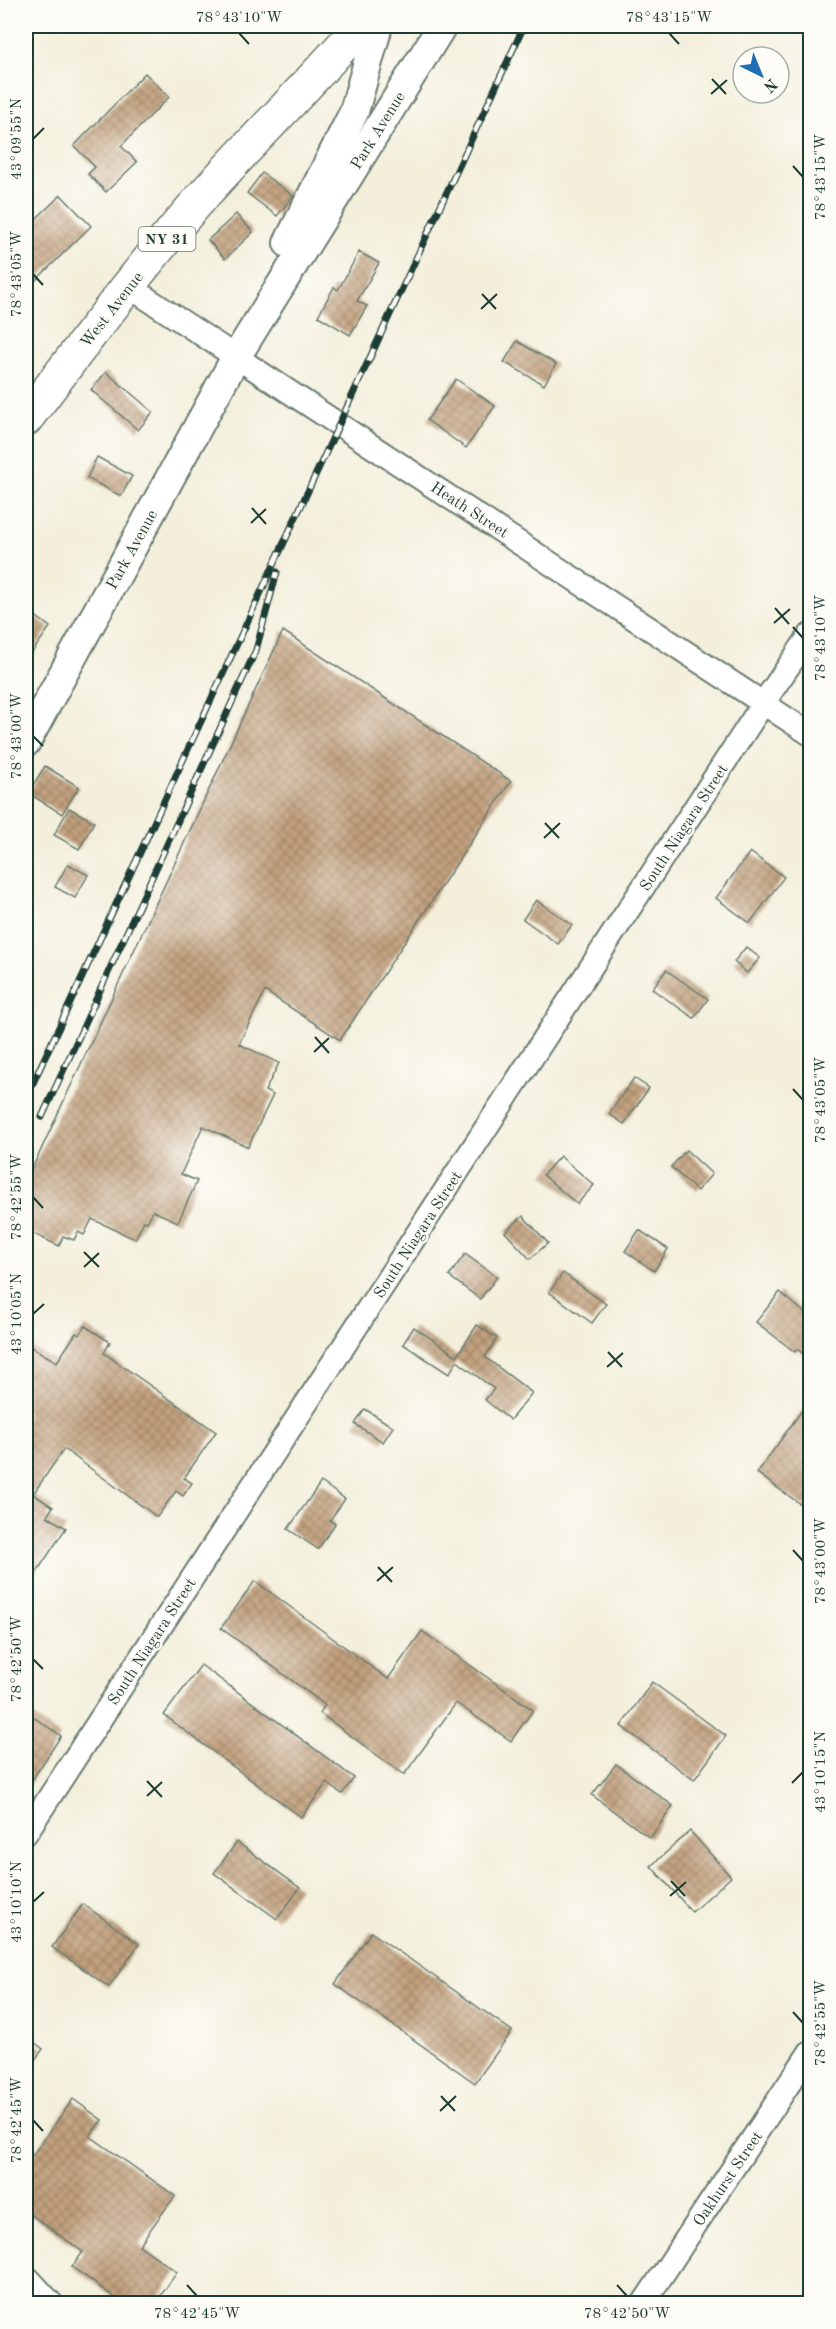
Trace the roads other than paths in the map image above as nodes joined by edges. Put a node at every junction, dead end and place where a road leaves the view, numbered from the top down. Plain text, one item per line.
1 (360, 26) edge
2 (377, 26) edge
3 (442, 26) edge
4 (322, 70) junction
5 (128, 286) junction
6 (236, 357) junction
7 (26, 419) edge
8 (810, 635) edge
9 (764, 702) junction
10 (810, 734) edge
11 (26, 742) edge
12 (26, 1833) edge
13 (810, 2052) edge
14 (26, 2276) edge
15 (52, 2304) edge
16 (643, 2304) edge

1 - 4 highway, NY 31
2 - 4 highway, NY 31
2 - 6 main road, Park Avenue
3 - 6 main road, Park Avenue
4 - 5 highway, West Avenue / NY 31
5 - 6 street, Heath Street
5 - 7 highway, West Avenue / NY 31
6 - 9 street, Heath Street
6 - 11 main road, Park Avenue
8 - 9 street, South Niagara Street
9 - 10 street, Heath Street
9 - 12 street, South Niagara Street
13 - 16 street, Oakhurst Street
14 - 15 street

